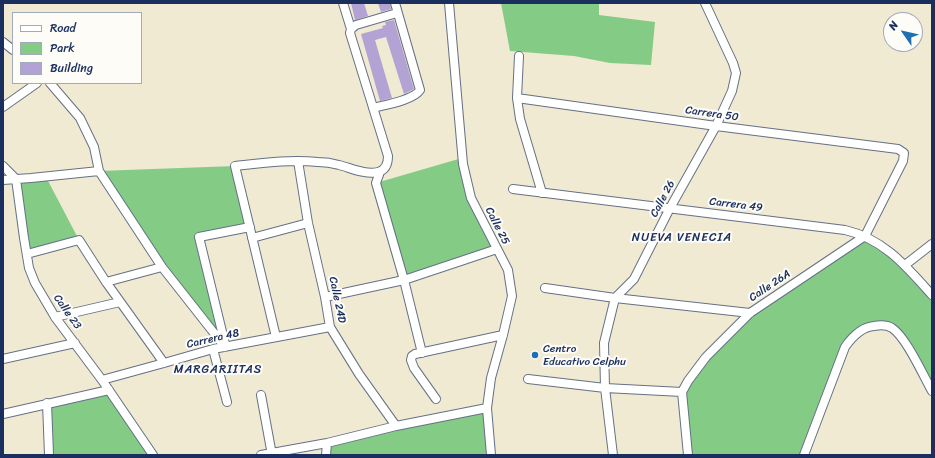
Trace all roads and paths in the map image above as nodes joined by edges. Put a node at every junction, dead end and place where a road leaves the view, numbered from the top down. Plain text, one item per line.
1 (343, 3) edge
2 (395, 3) edge
3 (449, 3) edge
4 (705, 3) edge
5 (398, 13) junction
6 (351, 29) junction
7 (3, 42) edge
8 (12, 49) edge
9 (520, 56) dead end
10 (36, 84) edge
11 (51, 84) edge
12 (518, 98) junction
13 (3, 107) edge
14 (373, 108) junction
15 (716, 126) junction
16 (904, 153) joint
17 (294, 161) junction
18 (3, 166) edge
19 (99, 171) junction
20 (380, 172) junction
21 (16, 179) junction
22 (3, 180) edge
23 (513, 189) dead end
24 (542, 193) junction
25 (670, 208) junction
26 (308, 223) junction
27 (250, 227) junction
28 (864, 236) junction
29 (252, 238) junction
30 (932, 244) edge
31 (497, 249) junction
32 (27, 254) junction
33 (906, 265) junction
34 (162, 267) junction
35 (404, 280) junction
36 (106, 282) junction
37 (545, 288) dead end
38 (932, 295) edge
39 (325, 297) junction
40 (615, 298) junction
41 (120, 302) junction
42 (750, 313) junction
43 (55, 317) junction
44 (330, 327) junction
45 (503, 334) junction
46 (276, 337) junction
47 (75, 343) junction
48 (225, 347) junction
49 (213, 349) junction
50 (422, 353) junction
51 (3, 359) edge
52 (164, 364) junction
53 (528, 379) dead end
54 (102, 380) junction
55 (605, 388) junction
56 (109, 390) junction
57 (932, 391) edge
58 (682, 392) junction
59 (261, 395) dead end
60 (436, 398) dead end
61 (226, 402) dead end
62 (47, 404) junction
63 (487, 408) junction
64 (3, 414) edge
65 (396, 426) junction
66 (327, 442) junction
67 (272, 454) edge
68 (48, 455) edge
69 (153, 455) edge
70 (261, 455) edge
71 (326, 455) edge
72 (491, 455) edge
73 (613, 455) edge
74 (688, 455) edge
75 (804, 455) edge

1 - 6 street
2 - 5 street
3 - 31 street, Calle 25
4 - 15 street, Calle 26
5 - 6 street
5 - 14 street
6 - 14 street
7 - 8 street
9 - 12 street
10 - 13 street
11 - 19 street
12 - 15 street, Carrera 50
12 - 24 street
14 - 20 street
15 - 16 street, Carrera 50
15 - 25 street, Calle 26
16 - 28 street, Calle 26A
17 - 20 street
17 - 26 street, Calle 24D
17 - 27 street
18 - 21 street
19 - 21 street
19 - 34 street
20 - 35 street
21 - 22 street
21 - 32 street, Calle 23
23 - 24 street, Carrera 49
24 - 25 street, Carrera 49
25 - 28 street, Carrera 49
25 - 40 street, Calle 26
26 - 29 street
26 - 39 street, Calle 24D
27 - 29 street
27 - 48 street
28 - 33 street, Carrera 49
28 - 42 street, Calle 26A
29 - 46 street
30 - 33 street
31 - 35 street
31 - 45 street, Calle 25
32 - 36 street
32 - 43 street, Calle 23
33 - 38 street, Carrera 49
34 - 36 street
34 - 48 street
35 - 39 street
35 - 50 street
36 - 41 street
37 - 40 street
39 - 44 street, Calle 24D
40 - 42 street
40 - 55 street
41 - 43 street
41 - 52 street
42 - 58 street, Calle 26A
43 - 47 street, Calle 23
44 - 46 street, Carrera 48
44 - 65 street, Calle 24D
45 - 50 street
45 - 63 street, Calle 25
46 - 48 street, Carrera 48
47 - 51 street
47 - 54 street, Calle 23
48 - 49 street, Carrera 48
49 - 52 street, Carrera 48
49 - 61 street
50 - 60 street
52 - 54 street, Carrera 48
53 - 55 street
54 - 56 street, Calle 23
55 - 58 street
55 - 73 street
56 - 62 street
56 - 69 street, Calle 23
57 - 75 street
58 - 74 street
59 - 67 street
62 - 64 street
62 - 68 street
63 - 65 street
63 - 72 street, Calle 25
65 - 66 street
66 - 67 street
66 - 71 street
67 - 70 street

